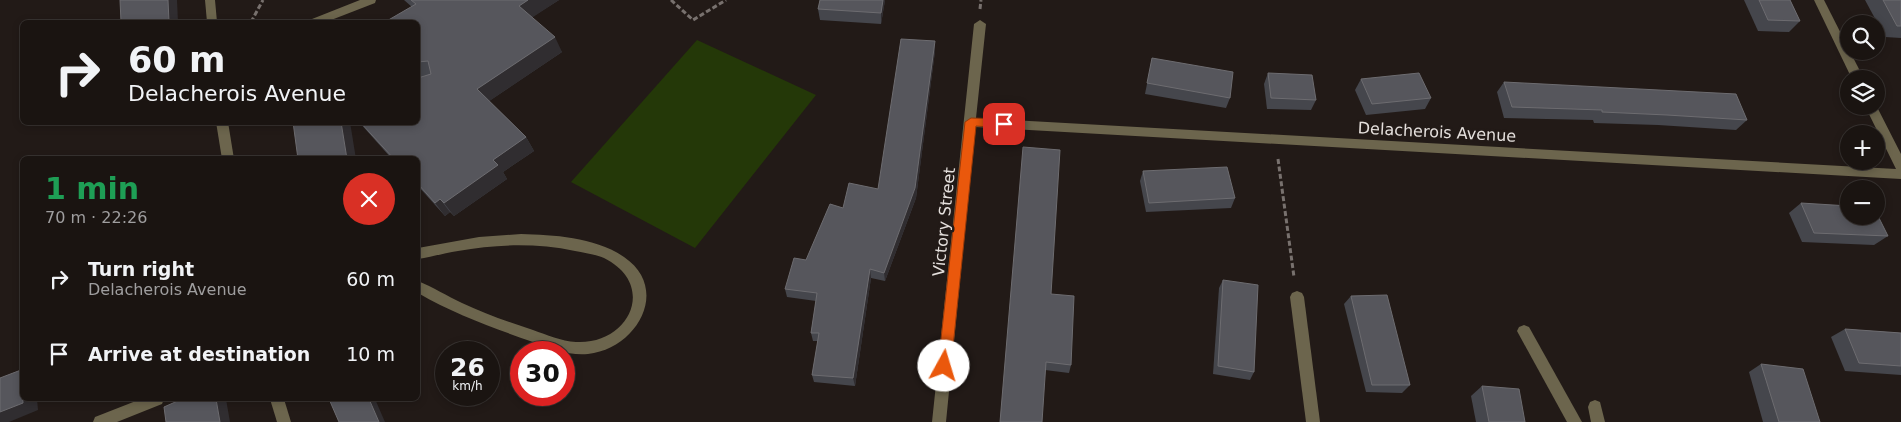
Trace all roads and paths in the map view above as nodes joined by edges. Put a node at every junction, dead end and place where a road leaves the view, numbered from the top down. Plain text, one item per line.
1 (210, 0) edge
2 (263, 0) edge
3 (371, 0) edge
4 (671, 0) edge
5 (726, 0) edge
6 (1819, 0) edge
7 (212, 20) edge
8 (252, 20) edge
9 (321, 20) edge
10 (980, 24) dead end
11 (1854, 70) edge
12 (1876, 115) edge
13 (971, 122) junction
14 (222, 125) edge
15 (1275, 140) junction
16 (228, 156) edge
17 (1901, 166) edge
18 (1901, 174) edge
19 (420, 254) edge
20 (1294, 272) dead end
21 (420, 288) edge
22 (1297, 297) dead end
23 (1524, 331) dead end
24 (152, 401) edge
25 (278, 401) edge
26 (1595, 407) dead end
27 (100, 422) edge
28 (284, 422) edge
29 (938, 422) edge
30 (1312, 422) edge
31 (1575, 422) edge
32 (1598, 422) edge

1 - 7 street
2 - 8 path
3 - 9 street
4 - 5 path
6 - 11 street
10 - 13 street, Victory Street
12 - 17 street
13 - 15 street, Delacherois Avenue
13 - 29 street, Victory Street
14 - 16 street
15 - 18 street, Delacherois Avenue
15 - 20 path
19 - 21 street
22 - 30 street
23 - 31 street
24 - 27 street
25 - 28 street
26 - 32 street

